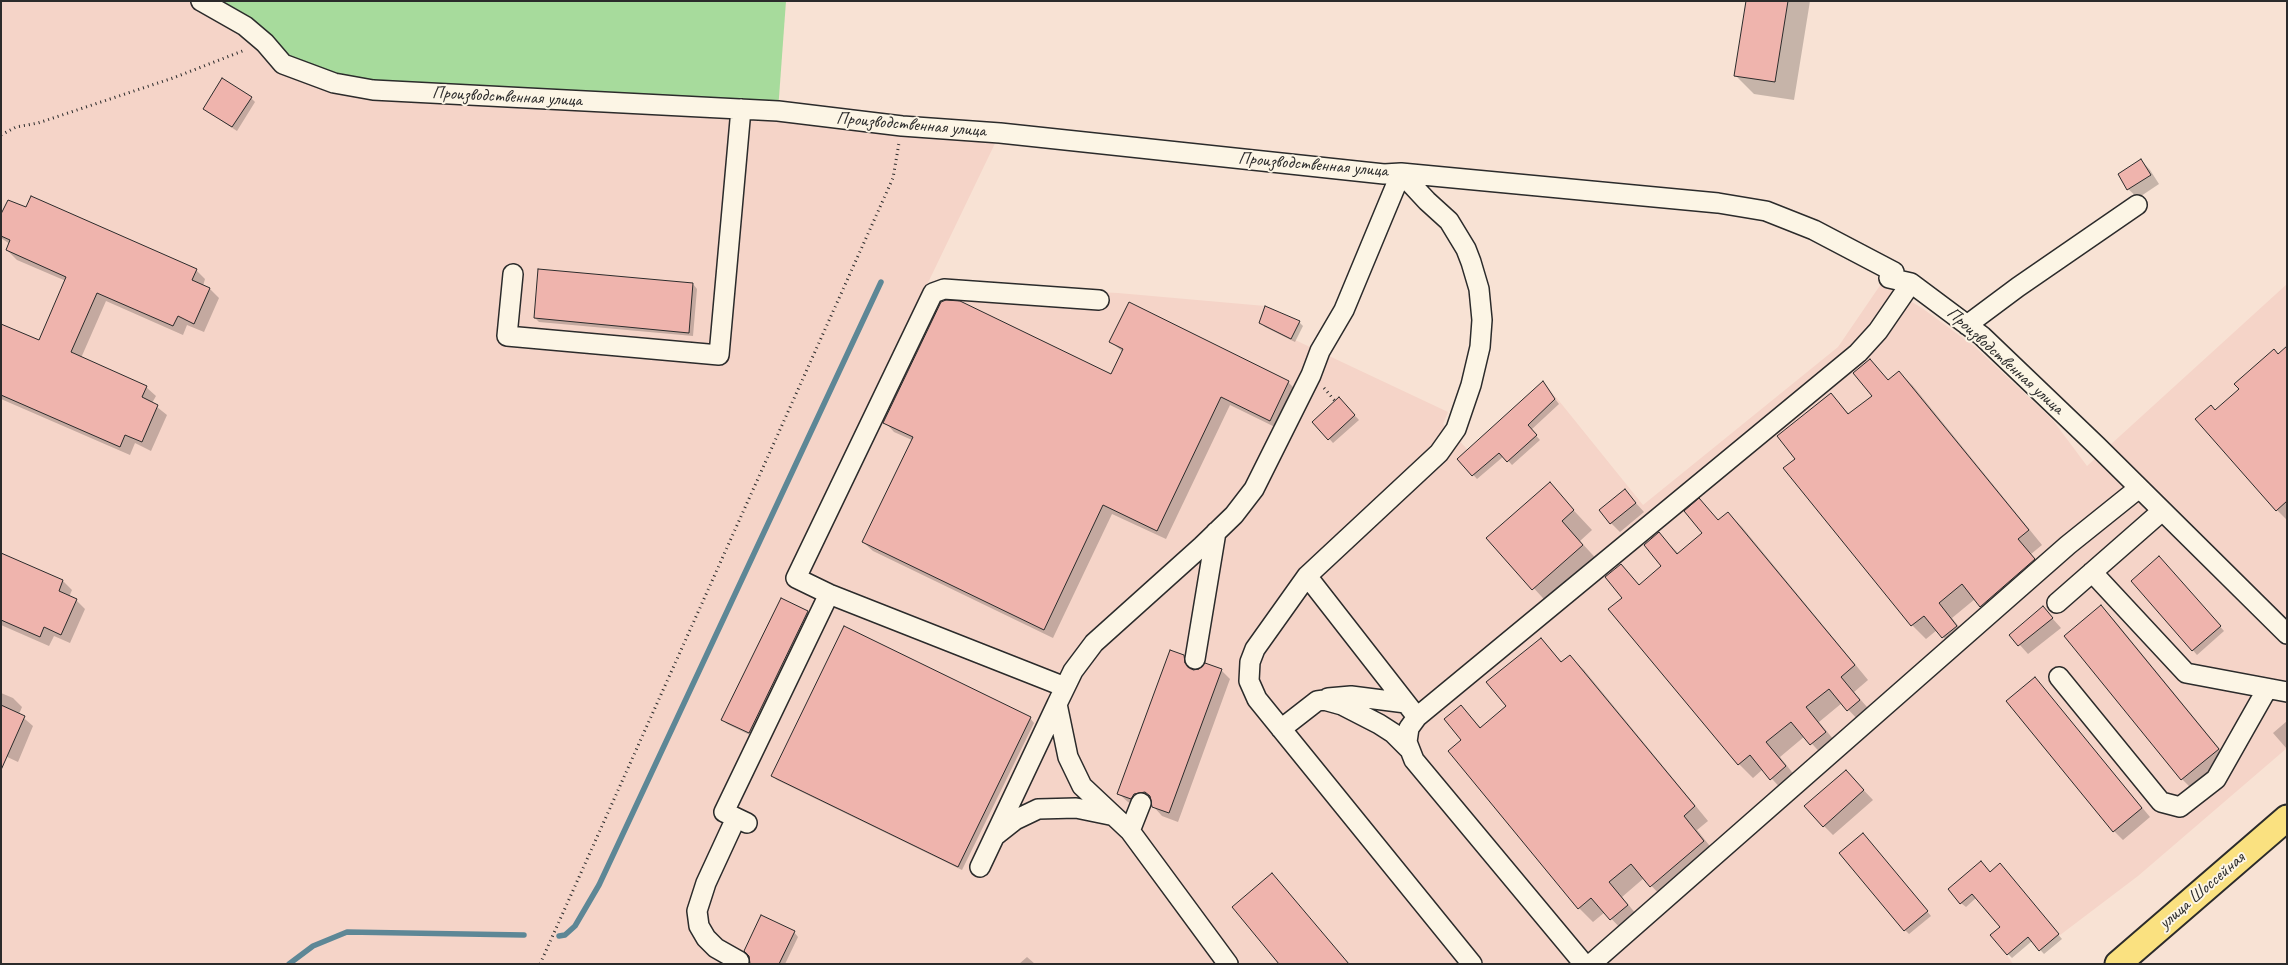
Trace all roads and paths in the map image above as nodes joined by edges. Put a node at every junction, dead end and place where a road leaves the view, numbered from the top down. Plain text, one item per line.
1 (201, 1) edge
2 (265, 43) junction
3 (741, 109) junction
4 (902, 126) junction
5 (1, 134) edge
6 (1401, 173) junction
7 (2137, 205) dead end
8 (513, 274) dead end
9 (1912, 283) junction
10 (1099, 300) dead end
11 (1968, 325) junction
12 (2139, 488) junction
13 (2162, 511) junction
14 (1216, 532) junction
15 (2092, 572) junction
16 (1306, 576) junction
17 (830, 594) junction
18 (2057, 603) dead end
19 (2287, 634) edge
20 (1195, 659) dead end
21 (2059, 677) dead end
22 (2267, 689) junction
23 (2287, 692) edge
24 (1061, 696) junction
25 (1321, 700) junction
26 (1412, 710) junction
27 (1281, 729) junction
28 (1408, 748) junction
29 (1141, 803) dead end
30 (1111, 815) junction
31 (2287, 818) edge
32 (1130, 831) junction
33 (992, 839) junction
34 (980, 867) dead end
35 (739, 961) dead end
36 (540, 964) edge
37 (1228, 964) edge
38 (1472, 964) edge
39 (1584, 964) edge
40 (1591, 964) edge
41 (2118, 964) edge

1 - 2 street, Производственная улица
2 - 3 street, Производственная улица
2 - 5 path
3 - 4 street, Производственная улица
3 - 8 street
4 - 6 street, Производственная улица
4 - 36 path
6 - 9 street, Производственная улица
6 - 14 street
6 - 16 street
7 - 11 street
9 - 11 street, Производственная улица
9 - 26 street
10 - 17 street
11 - 12 street, Производственная улица
12 - 13 street, Производственная улица
12 - 40 street
13 - 15 street
13 - 19 street, Производственная улица
14 - 20 street
14 - 24 street
15 - 18 street
15 - 22 street
16 - 26 street
16 - 27 street
17 - 24 street
17 - 35 street
21 - 22 street
22 - 23 street
24 - 30 street
24 - 33 street
25 - 26 street
25 - 27 street
25 - 28 street
26 - 28 street
27 - 38 street
28 - 39 street
29 - 32 street
30 - 32 street
30 - 33 street
31 - 41 main road, улица Шоссейная
32 - 37 street
33 - 34 street

